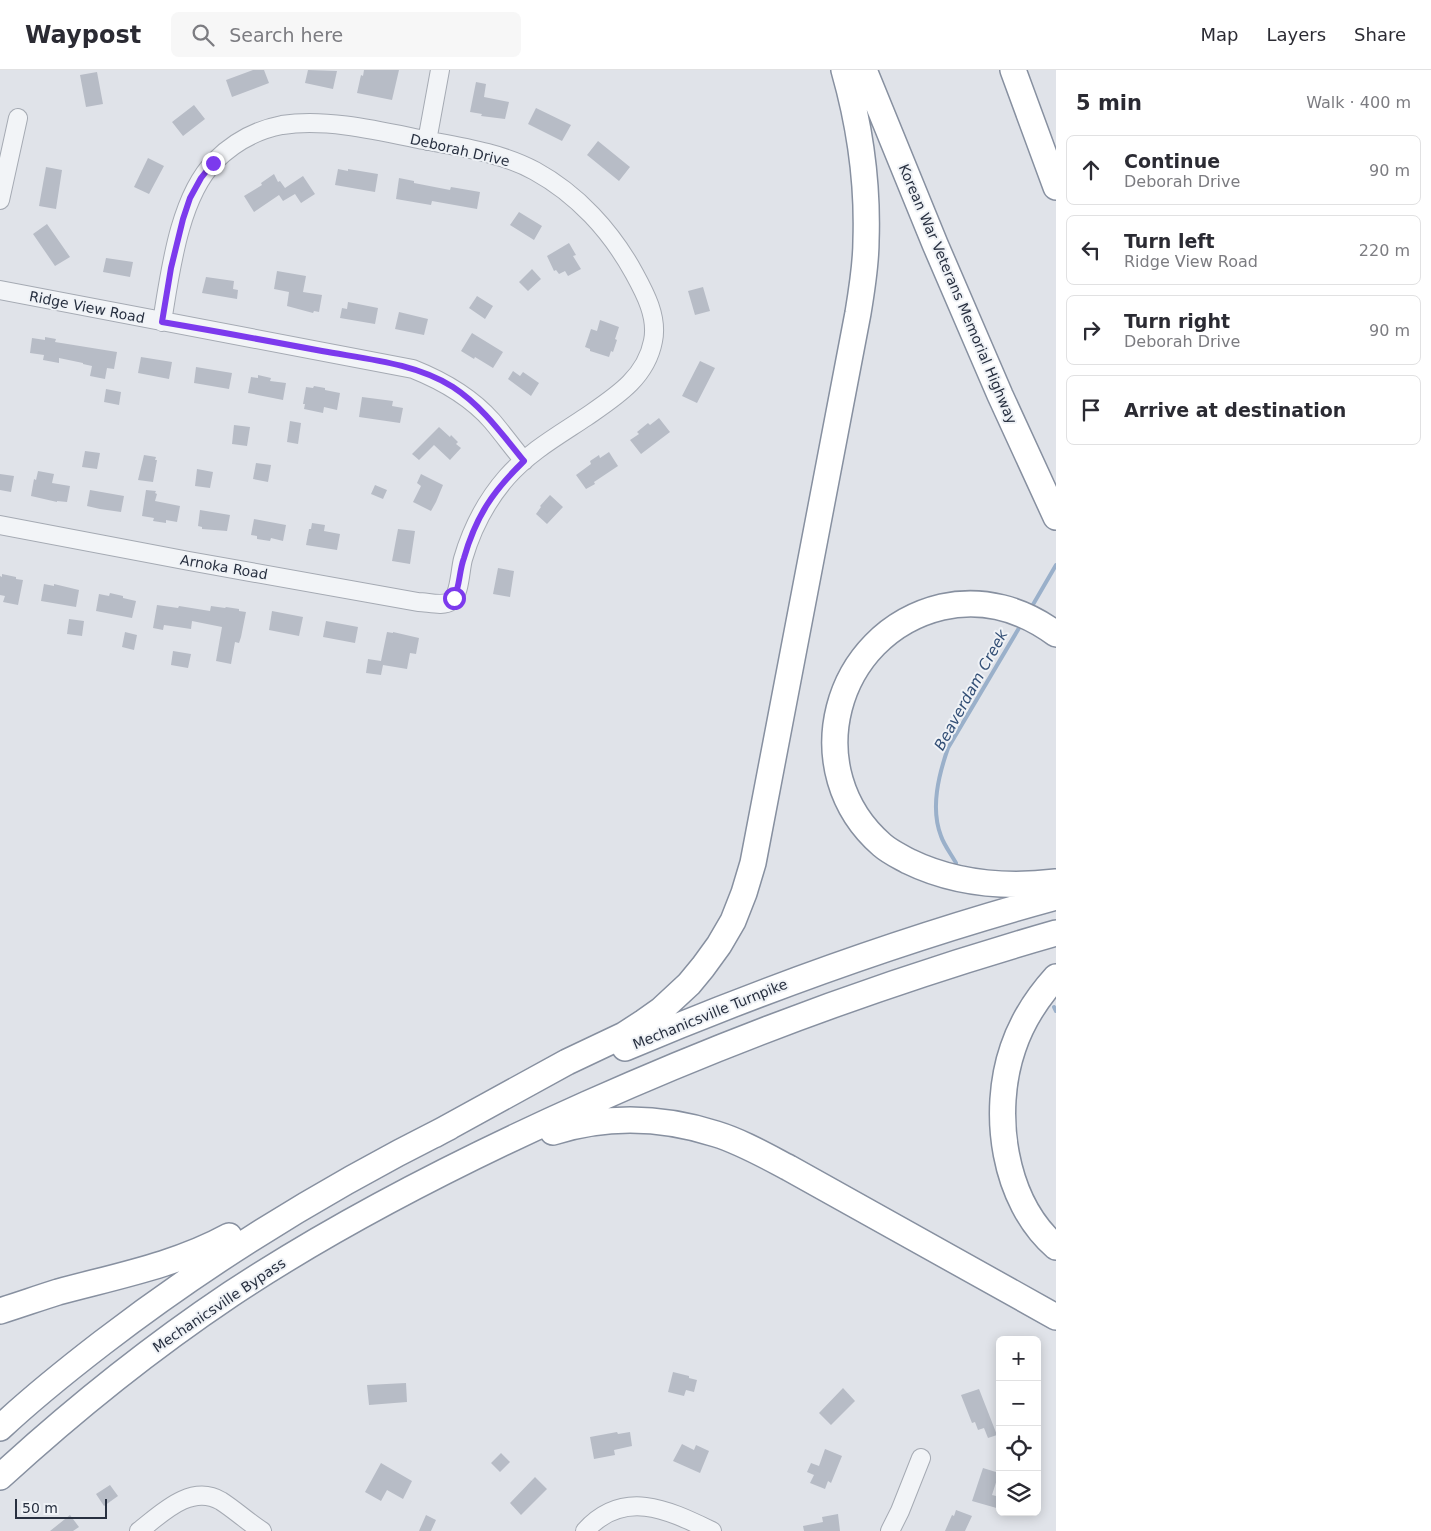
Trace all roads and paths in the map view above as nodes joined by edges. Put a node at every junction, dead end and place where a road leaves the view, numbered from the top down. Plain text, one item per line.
1 (440, 70) edge
2 (844, 70) edge
3 (864, 70) edge
4 (1013, 70) edge
5 (18, 118) dead end
6 (427, 141) junction
7 (1056, 187) edge
8 (0, 200) edge
9 (0, 290) edge
10 (162, 322) junction
11 (524, 461) junction
12 (1051, 507) edge
13 (0, 526) edge
14 (448, 602) joint
15 (1056, 634) edge
16 (1056, 882) edge
17 (1056, 897) edge
18 (1056, 933) edge
19 (1056, 977) edge
20 (434, 1135) junction
21 (378, 1164) junction
22 (1056, 1247) edge
23 (302, 1250) junction
24 (0, 1311) edge
25 (1056, 1317) edge
26 (152, 1351) junction
27 (0, 1428) edge
28 (921, 1458) dead end
29 (0, 1478) edge
30 (0, 1494) edge
31 (138, 1531) edge
32 (262, 1531) edge
33 (585, 1531) edge
34 (712, 1531) edge
35 (890, 1531) edge

1 - 6 street
2 - 20 highway
3 - 12 highway, Korean War Veterans Memorial Highway
4 - 7 highway
5 - 8 street
6 - 10 street, Deborah Drive
6 - 11 street, Deborah Drive
9 - 10 street, Ridge View Road
10 - 11 street, Ridge View Road
11 - 14 street, Deborah Drive
13 - 14 street, Arnoka Road
15 - 16 highway
17 - 20 highway, Mechanicsville Turnpike
18 - 23 highway, Mechanicsville Bypass
19 - 22 highway
20 - 21 highway, Mechanicsville Turnpike
21 - 24 highway
21 - 27 highway
23 - 25 highway
23 - 26 highway, Mechanicsville Bypass
26 - 29 highway, Mechanicsville Bypass
26 - 30 highway
28 - 35 street
31 - 32 street
33 - 34 street

